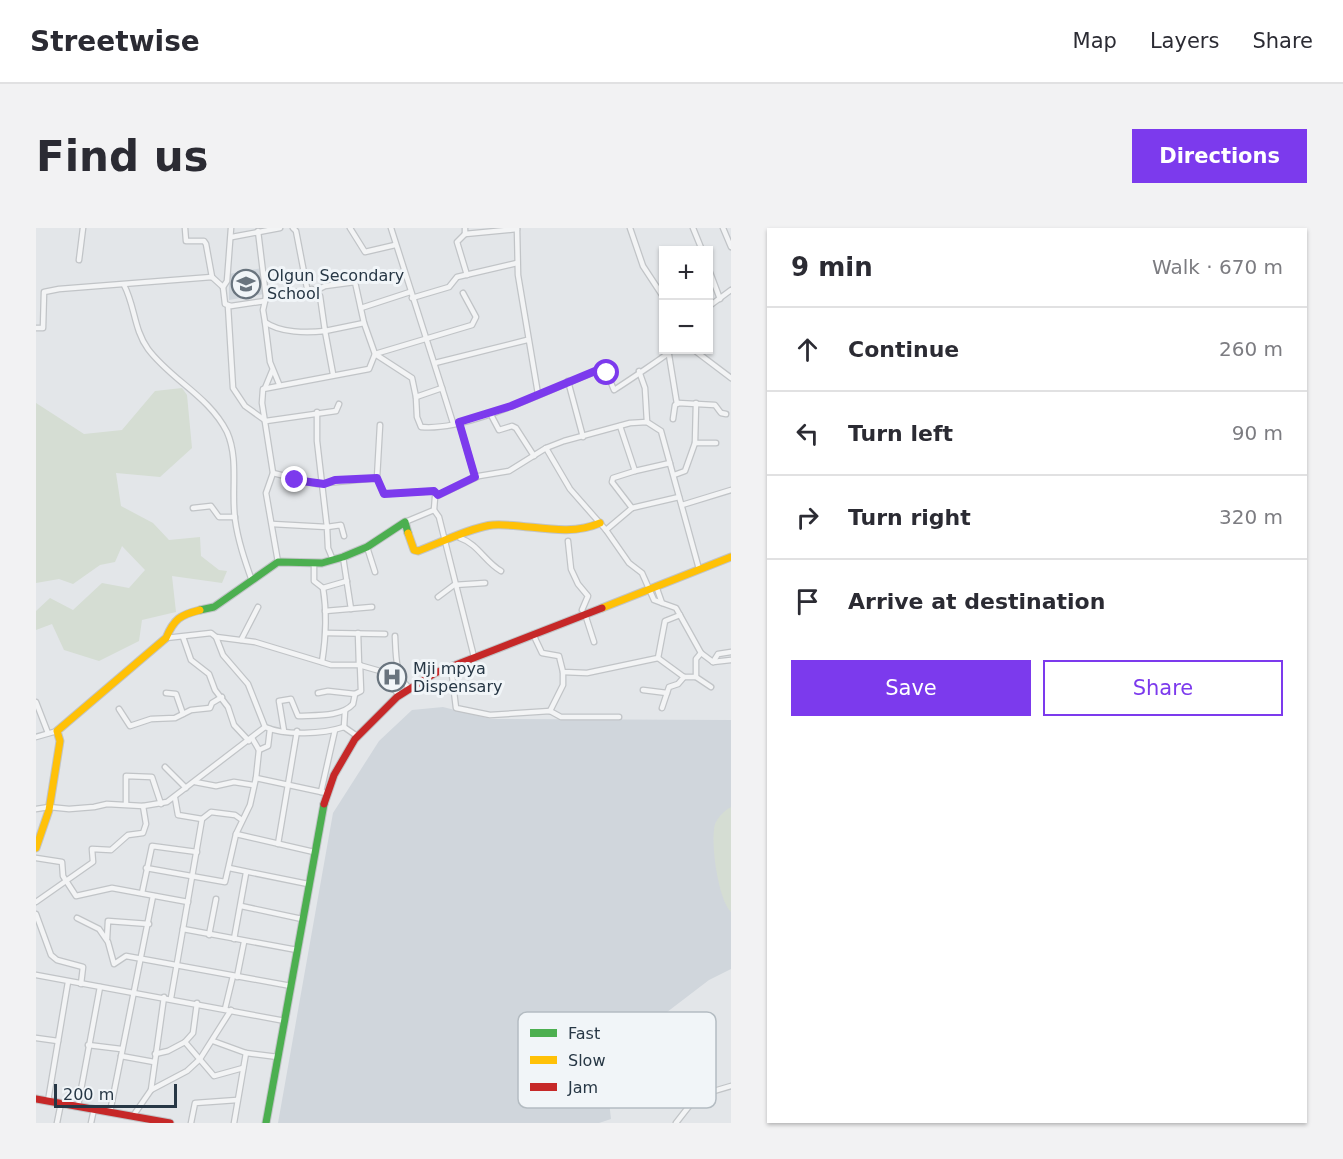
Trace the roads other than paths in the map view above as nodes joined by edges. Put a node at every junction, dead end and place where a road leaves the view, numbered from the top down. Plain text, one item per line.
1 (83, 228) edge
2 (186, 228) edge
3 (231, 228) edge
4 (240, 228) edge
5 (279, 228) edge
6 (292, 228) edge
7 (350, 228) edge
8 (391, 228) edge
9 (630, 228) edge
10 (693, 228) edge
11 (723, 228) edge
12 (517, 229) edge
13 (258, 231) junction
14 (465, 231) edge
15 (245, 234) junction
16 (232, 237) junction
17 (395, 244) junction
18 (700, 246) edge
19 (731, 247) edge
20 (79, 260) dead end
21 (517, 263) junction
22 (467, 275) junction
23 (212, 277) junction
24 (713, 280) edge
25 (124, 285) junction
26 (223, 287) junction
27 (307, 288) junction
28 (731, 290) edge
29 (315, 291) junction
30 (659, 292) edge
31 (462, 293) dead end
32 (411, 295) junction
33 (265, 299) junction
34 (720, 299) junction
35 (713, 304) edge
36 (228, 306) junction
37 (361, 308) junction
38 (265, 322) junction
39 (364, 323) junction
40 (36, 328) edge
41 (325, 331) junction
42 (426, 337) junction
43 (527, 340) junction
44 (375, 354) junction
45 (699, 354) edge
46 (669, 355) joint
47 (435, 363) junction
48 (272, 371) junction
49 (639, 371) junction
50 (333, 374) junction
51 (731, 378) edge
52 (568, 381) junction
53 (279, 384) junction
54 (265, 388) junction
55 (442, 388) junction
56 (538, 393) junction
57 (416, 397) junction
58 (696, 403) junction
59 (339, 404) dead end
60 (676, 404) junction
61 (317, 412) junction
62 (490, 413) junction
63 (726, 414) dead end
64 (673, 419) dead end
65 (266, 421) junction
66 (456, 422) junction
67 (647, 422) junction
68 (380, 425) dead end
69 (620, 426) junction
70 (583, 436) junction
71 (695, 443) junction
72 (717, 443) dead end
73 (546, 448) junction
74 (534, 456) junction
75 (670, 463) junction
76 (635, 471) junction
77 (273, 473) junction
78 (674, 475) junction
79 (475, 477) junction
80 (377, 478) junction
81 (324, 484) junction
82 (731, 490) edge
83 (438, 495) junction
84 (679, 497) junction
85 (682, 505) junction
86 (193, 508) dead end
87 (632, 508) junction
88 (434, 510) junction
89 (235, 517) junction
90 (405, 522) junction
91 (600, 523) junction
92 (272, 524) junction
93 (327, 527) junction
94 (606, 530) junction
95 (344, 536) dead end
96 (460, 538) junction
97 (568, 541) dead end
98 (444, 544) junction
99 (367, 547) junction
100 (343, 557) junction
101 (731, 557) edge
102 (333, 560) junction
103 (278, 562) junction
104 (314, 563) junction
105 (699, 569) junction
106 (501, 571) dead end
107 (375, 572) dead end
108 (347, 581) junction
109 (252, 582) junction
110 (485, 583) dead end
111 (454, 585) junction
112 (652, 587) junction
113 (323, 588) junction
114 (438, 597) dead end
115 (258, 607) dead end
116 (372, 607) dead end
117 (351, 609) junction
118 (596, 610) junction
119 (325, 611) junction
120 (585, 614) junction
121 (680, 615) junction
122 (326, 633) junction
123 (358, 633) junction
124 (533, 633) junction
125 (385, 634) dead end
126 (396, 636) dead end
127 (183, 637) junction
128 (166, 638) junction
129 (216, 638) junction
130 (242, 640) junction
131 (594, 642) dead end
132 (731, 652) edge
133 (701, 653) junction
134 (474, 657) junction
135 (658, 658) junction
136 (731, 660) edge
137 (322, 662) junction
138 (713, 662) junction
139 (360, 665) junction
140 (450, 667) junction
141 (563, 672) junction
142 (684, 677) junction
143 (696, 677) junction
144 (408, 687) junction
145 (711, 687) dead end
146 (643, 690) dead end
147 (166, 693) dead end
148 (318, 693) dead end
149 (667, 693) junction
150 (356, 694) junction
151 (398, 694) junction
152 (222, 697) junction
153 (36, 702) edge
154 (662, 708) dead end
155 (119, 709) dead end
156 (345, 711) junction
157 (550, 711) junction
158 (183, 714) junction
159 (619, 717) dead end
160 (344, 726) junction
161 (267, 728) junction
162 (334, 730) junction
163 (57, 731) junction
164 (284, 731) junction
165 (297, 731) junction
166 (48, 733) junction
167 (357, 736) junction
168 (36, 737) edge
169 (250, 739) junction
170 (259, 750) junction
171 (165, 767) dead end
172 (256, 778) junction
173 (195, 782) junction
174 (288, 784) junction
175 (253, 785) junction
176 (186, 788) junction
177 (324, 792) junction
178 (175, 798) junction
179 (126, 803) junction
180 (161, 804) junction
181 (143, 806) junction
182 (49, 807) junction
183 (36, 809) edge
184 (202, 819) junction
185 (242, 820) junction
186 (236, 834) junction
187 (278, 844) junction
188 (37, 846) edge
189 (197, 852) junction
190 (314, 852) junction
191 (36, 858) edge
192 (146, 868) junction
193 (229, 868) junction
194 (246, 873) junction
195 (193, 877) junction
196 (66, 880) junction
197 (308, 884) junction
198 (142, 893) junction
199 (153, 896) junction
200 (216, 900) dead end
201 (36, 902) edge
202 (188, 902) junction
203 (241, 906) junction
204 (36, 914) edge
205 (77, 918) dead end
206 (302, 919) junction
207 (149, 924) junction
208 (39, 926) edge
209 (183, 929) junction
210 (209, 935) junction
211 (234, 939) junction
212 (108, 942) junction
213 (244, 942) junction
214 (297, 950) junction
215 (142, 959) junction
216 (178, 964) junction
217 (36, 975) edge
218 (235, 977) junction
219 (68, 982) junction
220 (81, 984) junction
221 (291, 986) junction
222 (100, 987) junction
223 (132, 992) junction
224 (164, 998) junction
225 (171, 998) junction
226 (197, 1003) junction
227 (228, 1010) junction
228 (285, 1021) junction
229 (36, 1038) edge
230 (58, 1041) junction
231 (213, 1041) junction
232 (185, 1042) junction
233 (88, 1045) junction
234 (121, 1049) junction
235 (246, 1053) junction
236 (155, 1054) junction
237 (120, 1056) junction
238 (278, 1057) junction
239 (200, 1059) junction
240 (154, 1062) junction
241 (243, 1068) junction
242 (731, 1086) edge
243 (151, 1090) junction
244 (716, 1090) edge
245 (36, 1099) edge
246 (237, 1100) junction
247 (48, 1101) junction
248 (61, 1103) junction
249 (78, 1106) junction
250 (688, 1108) edge
251 (94, 1109) junction
252 (110, 1113) junction
253 (133, 1116) junction
254 (150, 1121) edge
255 (57, 1123) edge
256 (91, 1123) edge
257 (170, 1123) edge
258 (191, 1123) edge
259 (234, 1123) edge
260 (266, 1123) edge
261 (676, 1123) edge

1 - 20 street
2 - 23 street
3 - 16 street
4 - 15 street
5 - 13 street
6 - 27 street
7 - 17 street
8 - 17 street
9 - 30 street
10 - 18 street
11 - 19 street
12 - 14 street
12 - 21 street
13 - 15 street
13 - 33 street
14 - 22 street
15 - 16 street
16 - 26 street
17 - 32 street
21 - 22 street
21 - 43 street
22 - 32 street
23 - 25 street
23 - 26 street
24 - 34 street
25 - 40 street
25 - 89 street
26 - 36 street
27 - 29 street
27 - 33 street
28 - 34 street
29 - 37 street
29 - 41 street
31 - 42 street
32 - 37 street
32 - 42 street
33 - 36 street
33 - 38 street
34 - 35 street
36 - 65 street
37 - 39 street
38 - 41 street
38 - 48 street
39 - 41 street
39 - 44 street
41 - 50 street
42 - 44 street
42 - 47 street
43 - 47 street
43 - 56 street
44 - 50 street
44 - 57 street
45 - 51 street
46 - 49 street
46 - 60 street
47 - 55 street
48 - 53 street
48 - 54 street
49 - 52 street
49 - 67 street
50 - 53 street
52 - 56 street
52 - 70 street
53 - 54 street
54 - 65 street
55 - 57 street
55 - 66 street
56 - 62 street
57 - 66 street
58 - 60 street
58 - 63 street
58 - 71 street
59 - 61 street
60 - 64 street
61 - 65 street
61 - 81 street
62 - 66 street
62 - 74 street
65 - 77 street
66 - 79 street
67 - 69 street
67 - 75 street
68 - 80 street
69 - 70 street
69 - 76 street
70 - 73 street
71 - 72 street
71 - 78 street
73 - 74 street
73 - 91 street
74 - 79 street
75 - 76 street
75 - 78 street
76 - 87 street
77 - 81 street
77 - 92 street
78 - 84 street
79 - 83 street
80 - 81 street
80 - 83 street
81 - 93 street
82 - 85 street
83 - 88 street
84 - 85 street
84 - 87 street
85 - 105 street
86 - 89 street
87 - 94 street
88 - 90 street
88 - 98 street
89 - 109 street
90 - 98 street
90 - 99 street
91 - 94 street
91 - 96 street
92 - 93 street
92 - 103 street
93 - 95 street
93 - 102 street
94 - 112 street
96 - 98 street
96 - 106 street
97 - 118 street
98 - 111 street
99 - 100 street
99 - 107 street
100 - 102 street
100 - 108 street
101 - 105 street
102 - 104 street
103 - 104 street
103 - 109 street
104 - 113 street
105 - 112 street
108 - 113 street
108 - 117 street
109 - 128 street
110 - 111 street
111 - 114 street
111 - 134 street
112 - 118 street
112 - 121 street
113 - 119 street
115 - 130 street
116 - 117 street
117 - 119 street
118 - 120 street
119 - 122 street
120 - 124 street
120 - 131 street
121 - 133 street
121 - 135 street
122 - 123 street
122 - 137 street
123 - 125 street
123 - 139 street
124 - 134 street
124 - 141 street
126 - 144 street
127 - 128 street
127 - 129 street
127 - 152 street
128 - 163 street
129 - 130 street
129 - 161 street
130 - 137 street
132 - 138 street
133 - 138 street
133 - 143 street
134 - 140 street
135 - 141 street
135 - 142 street
136 - 138 street
137 - 139 street
139 - 150 street
139 - 151 street
140 - 144 street
140 - 157 street
141 - 157 street
142 - 143 street
142 - 149 street
143 - 145 street
144 - 151 street
146 - 149 street
147 - 158 street
148 - 150 street
149 - 154 street
150 - 156 street
151 - 167 street
152 - 158 street
152 - 169 street
153 - 166 street
155 - 158 street
156 - 160 street
156 - 164 street
157 - 159 street
160 - 162 street
160 - 167 street
161 - 164 street
161 - 169 street
161 - 170 street
162 - 165 street
162 - 177 street
163 - 166 street
163 - 182 street
164 - 165 street
165 - 174 street
166 - 168 street
167 - 177 street
169 - 170 street
169 - 173 street
170 - 172 street
171 - 176 street
172 - 174 street
172 - 175 street
173 - 175 street
173 - 176 street
174 - 177 street
174 - 187 street
175 - 185 street
176 - 178 street
177 - 190 street
178 - 180 street
178 - 184 street
179 - 180 street
179 - 181 street
179 - 182 street
180 - 181 street
181 - 196 street
182 - 183 street
182 - 188 street
184 - 185 street
184 - 189 street
185 - 186 street
186 - 187 street
186 - 193 street
187 - 190 street
189 - 192 street
189 - 195 street
190 - 197 street
191 - 196 street
192 - 195 street
192 - 198 street
193 - 194 street
193 - 195 street
194 - 197 street
194 - 203 street
195 - 202 street
196 - 198 street
196 - 201 street
197 - 206 street
198 - 199 street
199 - 202 street
199 - 207 street
200 - 210 street
202 - 209 street
203 - 206 street
203 - 211 street
204 - 208 street
205 - 212 street
206 - 214 street
207 - 212 street
207 - 215 street
208 - 220 street
209 - 210 street
209 - 216 street
210 - 211 street
211 - 213 street
212 - 215 street
213 - 214 street
213 - 218 street
214 - 221 street
215 - 216 street
215 - 223 street
216 - 218 street
216 - 225 street
217 - 219 street
218 - 221 street
218 - 227 street
219 - 220 street
219 - 230 street
220 - 222 street
221 - 228 street
222 - 223 street
222 - 233 street
223 - 224 street
223 - 234 street
224 - 225 street
224 - 236 street
225 - 226 street
226 - 227 street
226 - 232 street
227 - 228 street
227 - 231 street
228 - 238 street
229 - 230 street
230 - 247 street
231 - 235 street
231 - 239 street
232 - 236 street
232 - 239 street
233 - 234 street
233 - 249 street
234 - 237 street
235 - 238 street
235 - 241 street
236 - 240 street
237 - 240 street
237 - 252 street
238 - 260 street
239 - 241 street
239 - 243 street
240 - 243 street
241 - 246 street
242 - 244 street
243 - 253 street
245 - 247 street
246 - 258 street
246 - 259 street
247 - 248 street
248 - 249 street
248 - 255 street
249 - 251 street
250 - 261 street
251 - 252 street
251 - 256 street
252 - 253 street
253 - 254 street
254 - 257 street

